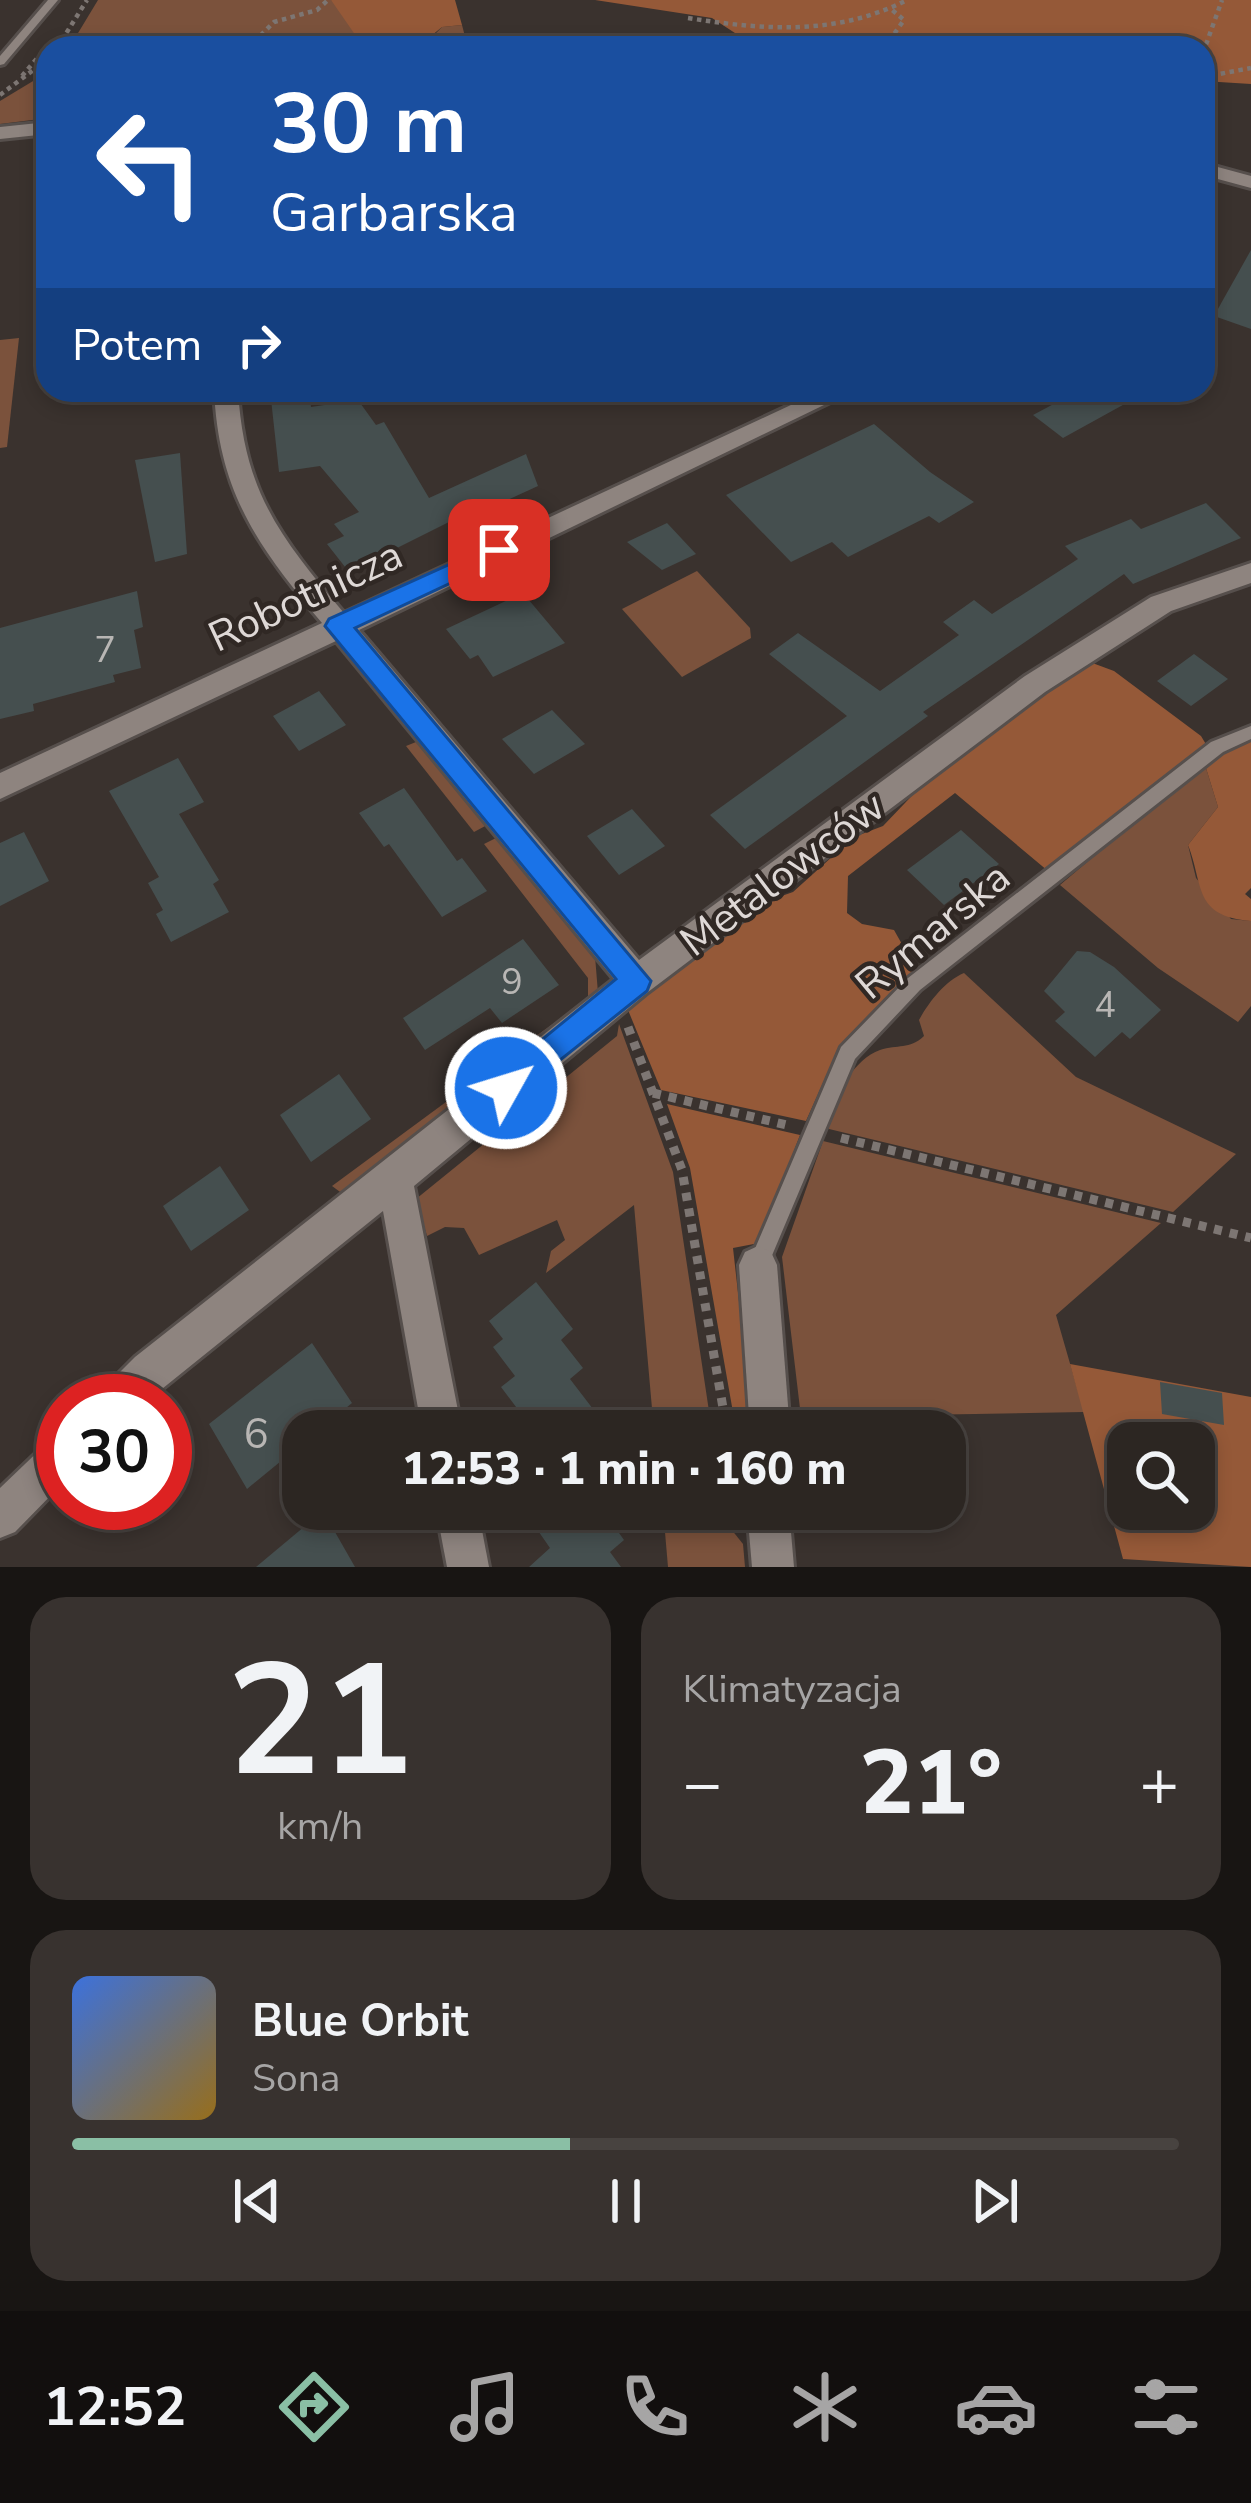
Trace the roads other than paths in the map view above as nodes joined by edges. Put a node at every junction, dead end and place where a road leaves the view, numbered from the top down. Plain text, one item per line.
1 (27, 0) edge
2 (53, 0) edge
3 (33, 22) junction
4 (0, 62) edge
5 (36, 129) edge
6 (0, 133) edge
7 (1215, 172) edge
8 (1251, 182) edge
9 (226, 402) edge
10 (817, 402) edge
11 (1251, 574) edge
12 (338, 626) junction
13 (1251, 732) edge
14 (0, 788) edge
15 (630, 998) junction
16 (395, 1180) junction
17 (758, 1264) joint
18 (146, 1374) edge
19 (438, 1410) edge
20 (768, 1410) edge
21 (36, 1482) edge
22 (0, 1517) edge
23 (461, 1530) edge
24 (770, 1530) edge
25 (468, 1567) edge
26 (773, 1567) edge

1 - 3 lane
2 - 3 lane
3 - 4 lane
5 - 6 street
7 - 8 street
9 - 12 street
10 - 12 street, Robotnicza
11 - 15 street, Metalowców
12 - 14 street, Robotnicza
12 - 15 street
13 - 17 lane, Rymarska
15 - 16 street, Metalowców
16 - 18 street, Metalowców
16 - 19 street
17 - 20 street
21 - 22 street
23 - 25 street
24 - 26 street

